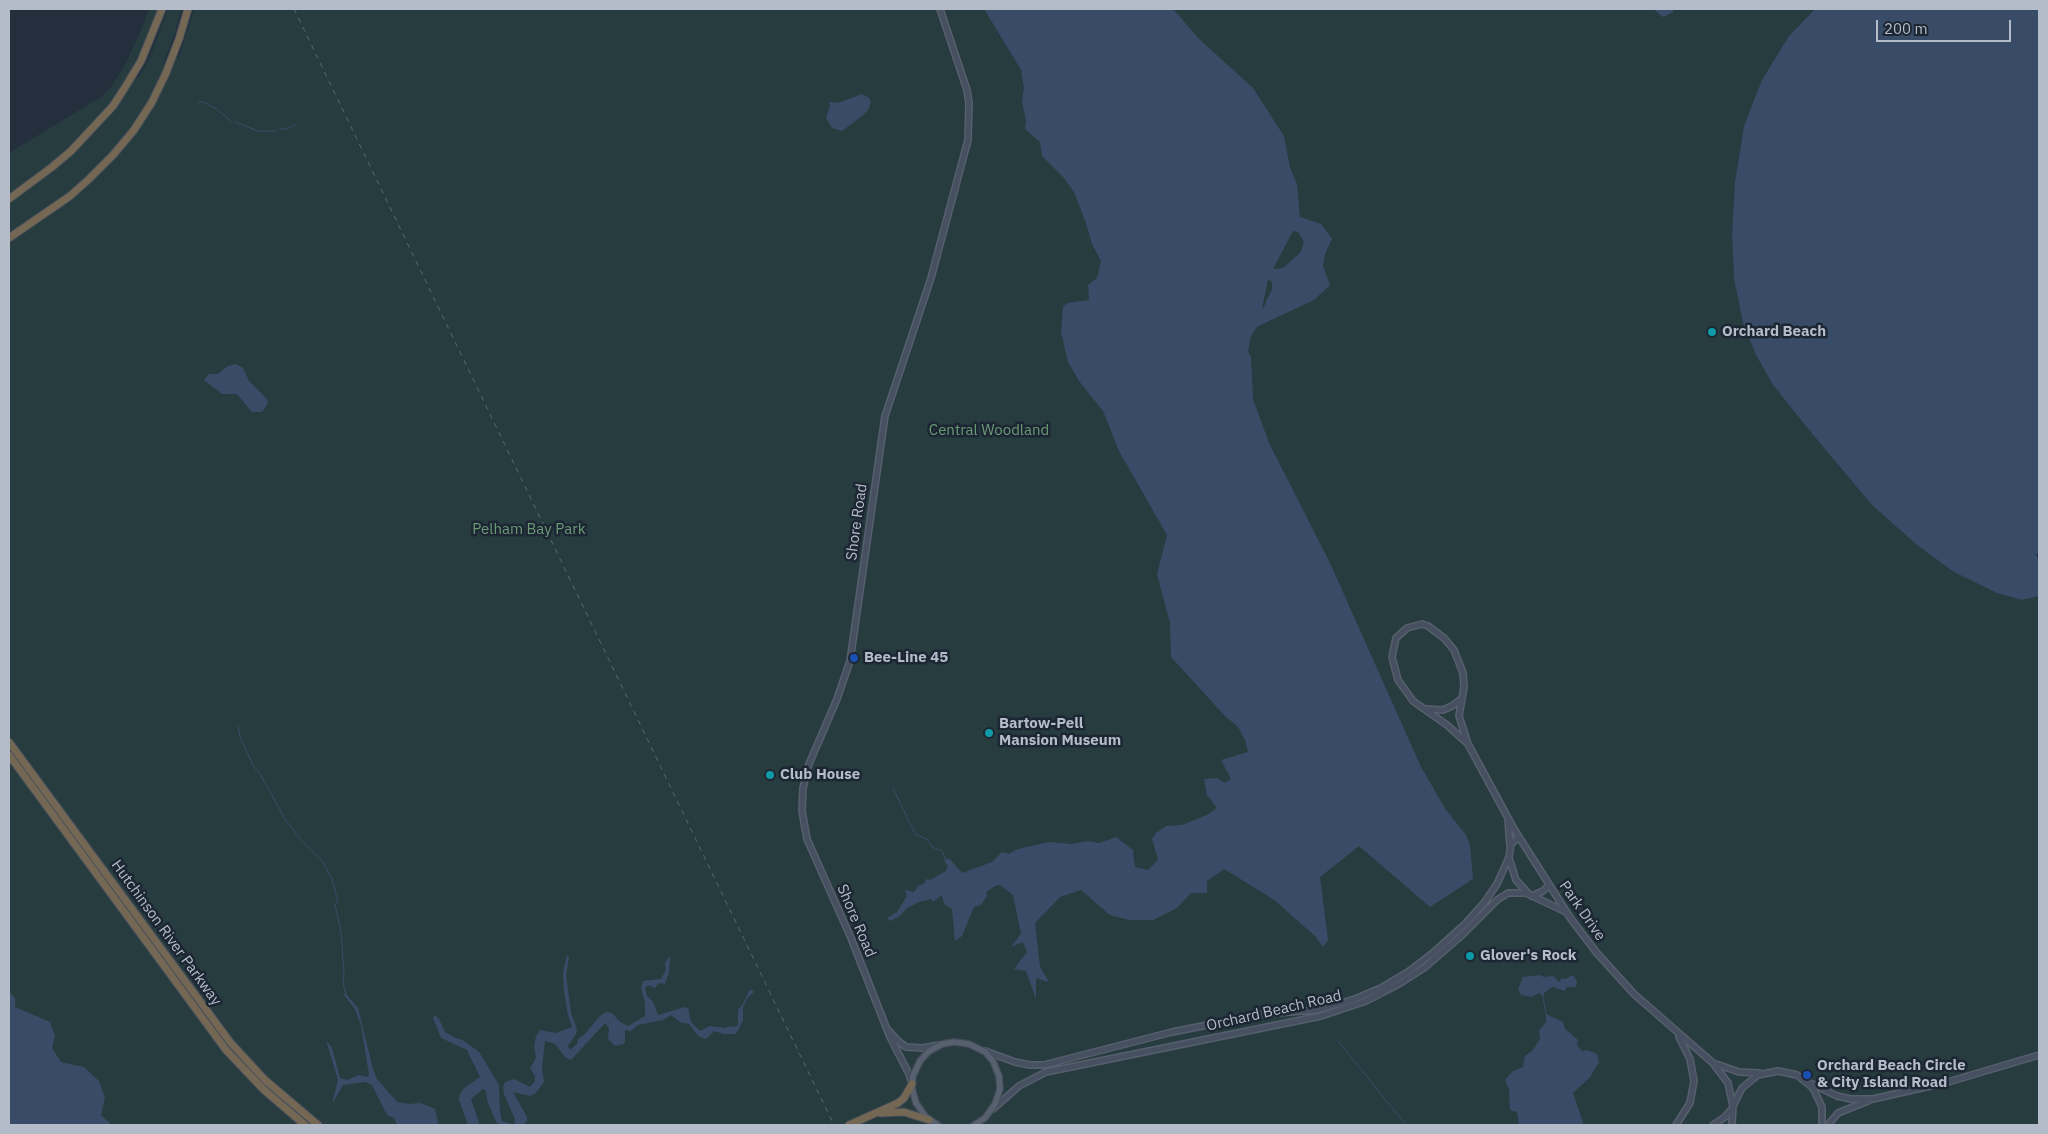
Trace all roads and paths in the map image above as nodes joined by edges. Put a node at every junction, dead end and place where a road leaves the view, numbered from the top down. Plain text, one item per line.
1 (162, 9) edge
2 (188, 9) edge
3 (940, 9) edge
4 (9, 199) edge
5 (9, 238) edge
6 (1461, 699) junction
7 (1422, 708) junction
8 (9, 742) edge
9 (1468, 744) junction
10 (9, 755) edge
11 (1508, 818) junction
12 (1519, 838) junction
13 (1510, 847) junction
14 (1509, 858) junction
15 (1548, 885) junction
16 (1531, 895) junction
17 (1566, 911) junction
18 (888, 1030) junction
19 (1676, 1032) junction
20 (942, 1044) junction
21 (981, 1050) junction
22 (2039, 1055) edge
23 (1713, 1063) junction
24 (1764, 1073) junction
25 (1806, 1081) junction
26 (912, 1084) junction
27 (1873, 1099) junction
28 (1732, 1107) junction
29 (990, 1113) junction
30 (873, 1114) junction
31 (931, 1122) edge
32 (305, 1125) edge
33 (317, 1125) edge
34 (848, 1125) edge
35 (938, 1125) edge
36 (974, 1125) edge
37 (981, 1125) edge
38 (1676, 1125) edge
39 (1713, 1125) edge
40 (1732, 1125) edge
41 (1822, 1125) edge
42 (1828, 1125) edge

1 - 4 highway
2 - 5 highway
3 - 18 street, Shore Road
6 - 7 street
6 - 7 street, Park Drive
6 - 9 street, Park Drive
7 - 9 street, Park Drive
8 - 33 highway, Hutchinson River Parkway
9 - 11 street, Park Drive
10 - 32 highway, Hutchinson River Parkway
11 - 12 street, Park Drive
11 - 13 street, Orchard Beach Road
12 - 13 street
12 - 15 street, Park Drive
13 - 14 street, Orchard Beach Road
14 - 16 street
14 - 21 street, Orchard Beach Road
15 - 16 street
15 - 17 street, Park Drive
16 - 17 street, Orchard Beach Road
16 - 29 street, Orchard Beach Road
17 - 19 street, Park Drive
18 - 20 street, Shore Road
18 - 26 street, Shore Road
19 - 23 street, Park Drive
19 - 38 street
20 - 21 main road
20 - 26 main road
21 - 29 main road
22 - 27 street
23 - 24 street, Park Drive
23 - 28 street, Park Drive
24 - 25 street, Park Drive
24 - 28 street
25 - 27 street, Park Drive
25 - 41 street
26 - 30 highway
26 - 31 main road
27 - 42 street
28 - 39 street
28 - 40 street
29 - 36 main road
29 - 37 main road
30 - 31 highway
30 - 34 highway
31 - 35 main road

